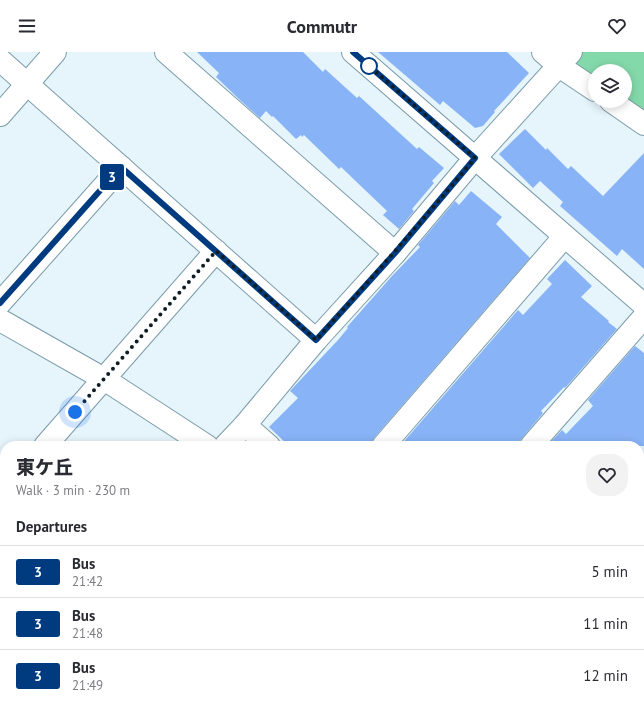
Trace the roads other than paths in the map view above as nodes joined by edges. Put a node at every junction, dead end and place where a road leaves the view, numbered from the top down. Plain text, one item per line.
1 (55, 52) edge
2 (166, 52) edge
3 (353, 52) edge
4 (558, 57) edge
5 (0, 60) edge
6 (27, 84) junction
7 (588, 84) edge
8 (621, 108) edge
9 (0, 115) edge
10 (644, 124) edge
11 (475, 158) junction
12 (121, 167) junction
13 (564, 237) junction
14 (216, 251) junction
15 (395, 253) junction
16 (0, 303) edge
17 (644, 305) edge
18 (644, 317) edge
19 (0, 320) edge
20 (316, 340) junction
21 (104, 379) junction
22 (245, 425) junction
23 (49, 441) edge
24 (199, 441) edge
25 (230, 441) edge
26 (263, 441) edge
27 (386, 441) edge
28 (535, 441) edge

1 - 6 street
2 - 15 street
3 - 11 street
4 - 7 street
4 - 11 street
5 - 6 street
6 - 9 street
6 - 12 street
8 - 10 street
11 - 13 street
11 - 15 street
12 - 14 street
12 - 16 street
13 - 17 street
13 - 27 street
14 - 20 street
14 - 21 street
15 - 20 street
18 - 28 street
19 - 21 street
20 - 22 street
21 - 23 street
21 - 24 street
22 - 25 street
22 - 26 street

